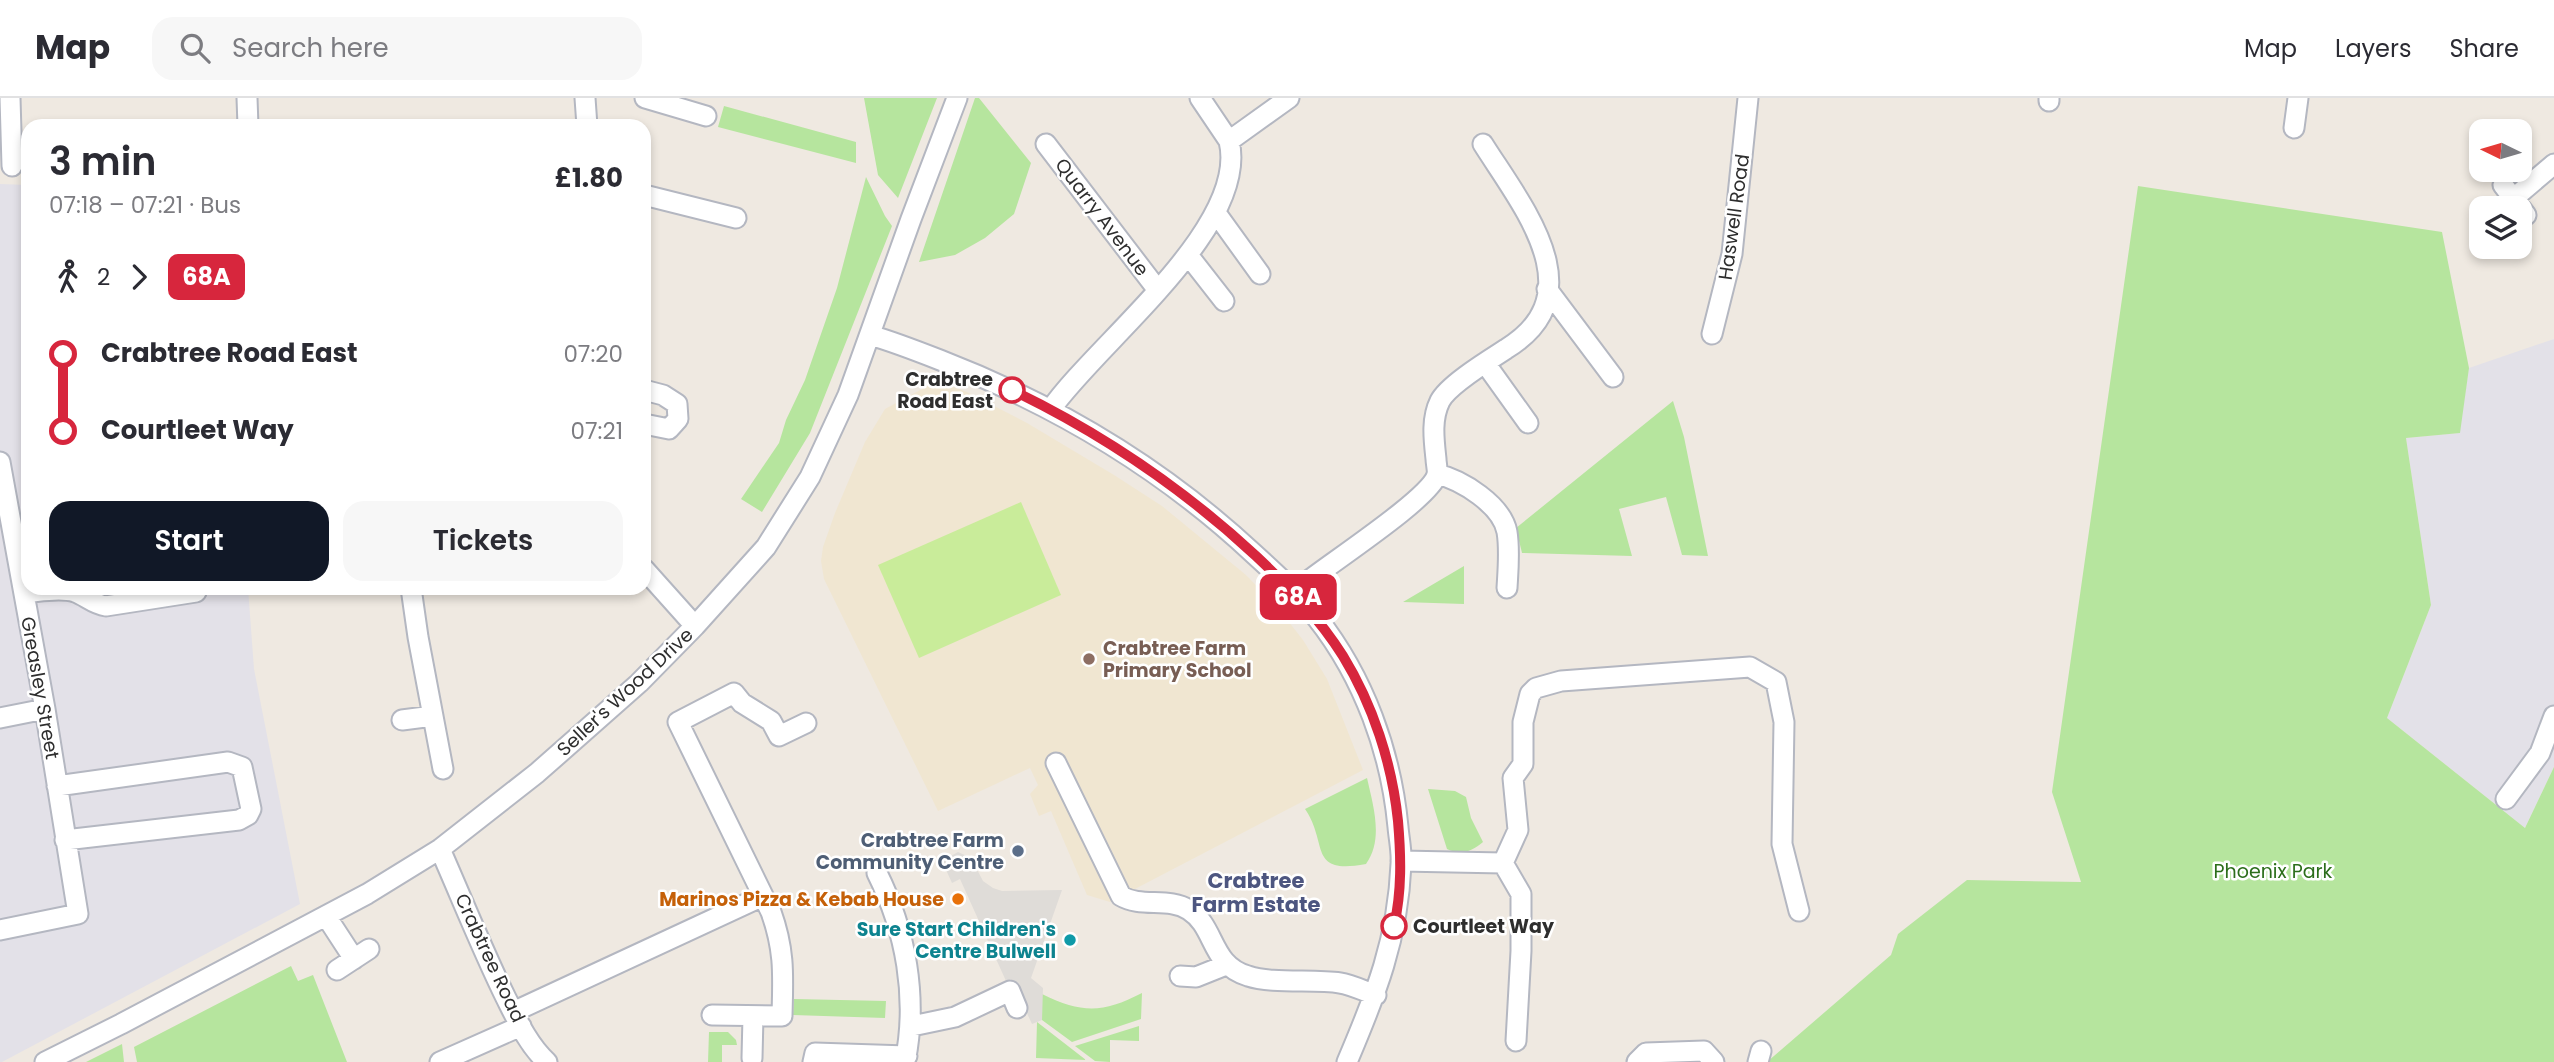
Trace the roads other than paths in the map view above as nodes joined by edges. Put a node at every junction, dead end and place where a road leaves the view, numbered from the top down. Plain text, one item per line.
1 (10, 98) edge
2 (247, 98) edge
3 (585, 98) edge
4 (645, 98) edge
5 (957, 98) edge
6 (1289, 98) edge
7 (1748, 98) edge
8 (2298, 98) edge
9 (1210, 102) edge
10 (706, 116) dead end
11 (248, 119) edge
12 (586, 119) edge
13 (2294, 128) dead end
14 (1229, 141) junction
15 (1046, 144) dead end
16 (1483, 145) dead end
17 (2554, 164) edge
18 (13, 166) edge
19 (2511, 196) edge
20 (651, 197) edge
21 (1216, 213) junction
22 (736, 218) dead end
23 (1188, 255) junction
24 (1260, 274) dead end
25 (1157, 289) junction
26 (1547, 289) junction
27 (1224, 301) dead end
28 (1712, 334) dead end
29 (870, 335) junction
30 (1485, 363) junction
31 (1613, 377) dead end
32 (651, 392) edge
33 (1051, 409) junction
34 (1528, 423) dead end
35 (651, 425) edge
36 (0, 462) edge
37 (1437, 474) junction
38 (4, 510) edge
39 (651, 577) edge
40 (21, 581) edge
41 (1507, 588) dead end
42 (1294, 592) junction
43 (24, 595) edge
44 (79, 595) edge
45 (177, 595) edge
46 (412, 595) edge
47 (695, 626) junction
48 (45, 709) junction
49 (433, 716) junction
50 (2554, 716) edge
51 (0, 718) edge
52 (402, 720) dead end
53 (806, 723) dead end
54 (1056, 763) dead end
55 (443, 769) dead end
56 (57, 786) junction
57 (2506, 799) dead end
58 (65, 840) junction
59 (440, 849) junction
60 (1401, 862) junction
61 (1503, 863) junction
62 (877, 873) dead end
63 (763, 896) junction
64 (1799, 911) dead end
65 (326, 916) junction
66 (0, 930) edge
67 (1226, 965) junction
68 (337, 970) dead end
69 (1181, 976) dead end
70 (1376, 995) junction
71 (1017, 1008) dead end
72 (712, 1015) dead end
73 (752, 1016) junction
74 (517, 1019) junction
75 (912, 1026) junction
76 (1516, 1041) dead end
77 (752, 1058) dead end
78 (906, 1059) edge
79 (45, 1062) edge
80 (440, 1062) edge
81 (547, 1062) edge
82 (813, 1062) edge
83 (1347, 1062) edge
84 (1637, 1062) edge
85 (1714, 1062) edge

1 - 18 street
2 - 11 street
3 - 12 street
4 - 10 street
5 - 29 street, Seller's Wood Drive
6 - 14 street
7 - 28 street, Haswell Road
8 - 13 street
9 - 14 street
14 - 21 street, Quarry Avenue
15 - 25 street, Quarry Avenue
16 - 26 street
17 - 19 street
20 - 22 street
21 - 23 street, Quarry Avenue
21 - 24 street
23 - 25 street, Quarry Avenue
23 - 27 street
25 - 33 street, Quarry Avenue
26 - 30 street
26 - 31 street
29 - 33 street
29 - 47 street, Seller's Wood Drive
30 - 34 street
30 - 37 street
32 - 35 street
33 - 42 street
36 - 38 street, Greasley Street
37 - 41 street
37 - 42 street
38 - 40 street, Greasley Street
39 - 47 street
42 - 60 street
43 - 48 street, Greasley Street
44 - 45 street
46 - 49 street
47 - 59 street, Seller's Wood Drive
48 - 51 street
48 - 56 street, Greasley Street
49 - 52 street
49 - 55 street
50 - 57 street
53 - 63 street
54 - 67 street
56 - 58 street, Greasley Street
56 - 58 street
58 - 66 street, Greasley Street
59 - 65 street, Seller's Wood Drive
59 - 74 street, Crabtree Road
60 - 61 street
60 - 70 street
61 - 64 street
61 - 76 street
62 - 75 street
63 - 73 street
63 - 74 street
65 - 68 street
65 - 79 street, Seller's Wood Drive
67 - 69 street
67 - 70 street
70 - 83 street
71 - 75 street
72 - 73 street
73 - 77 street
74 - 80 street
74 - 81 street, Crabtree Road
75 - 78 street
78 - 82 street
84 - 85 street

